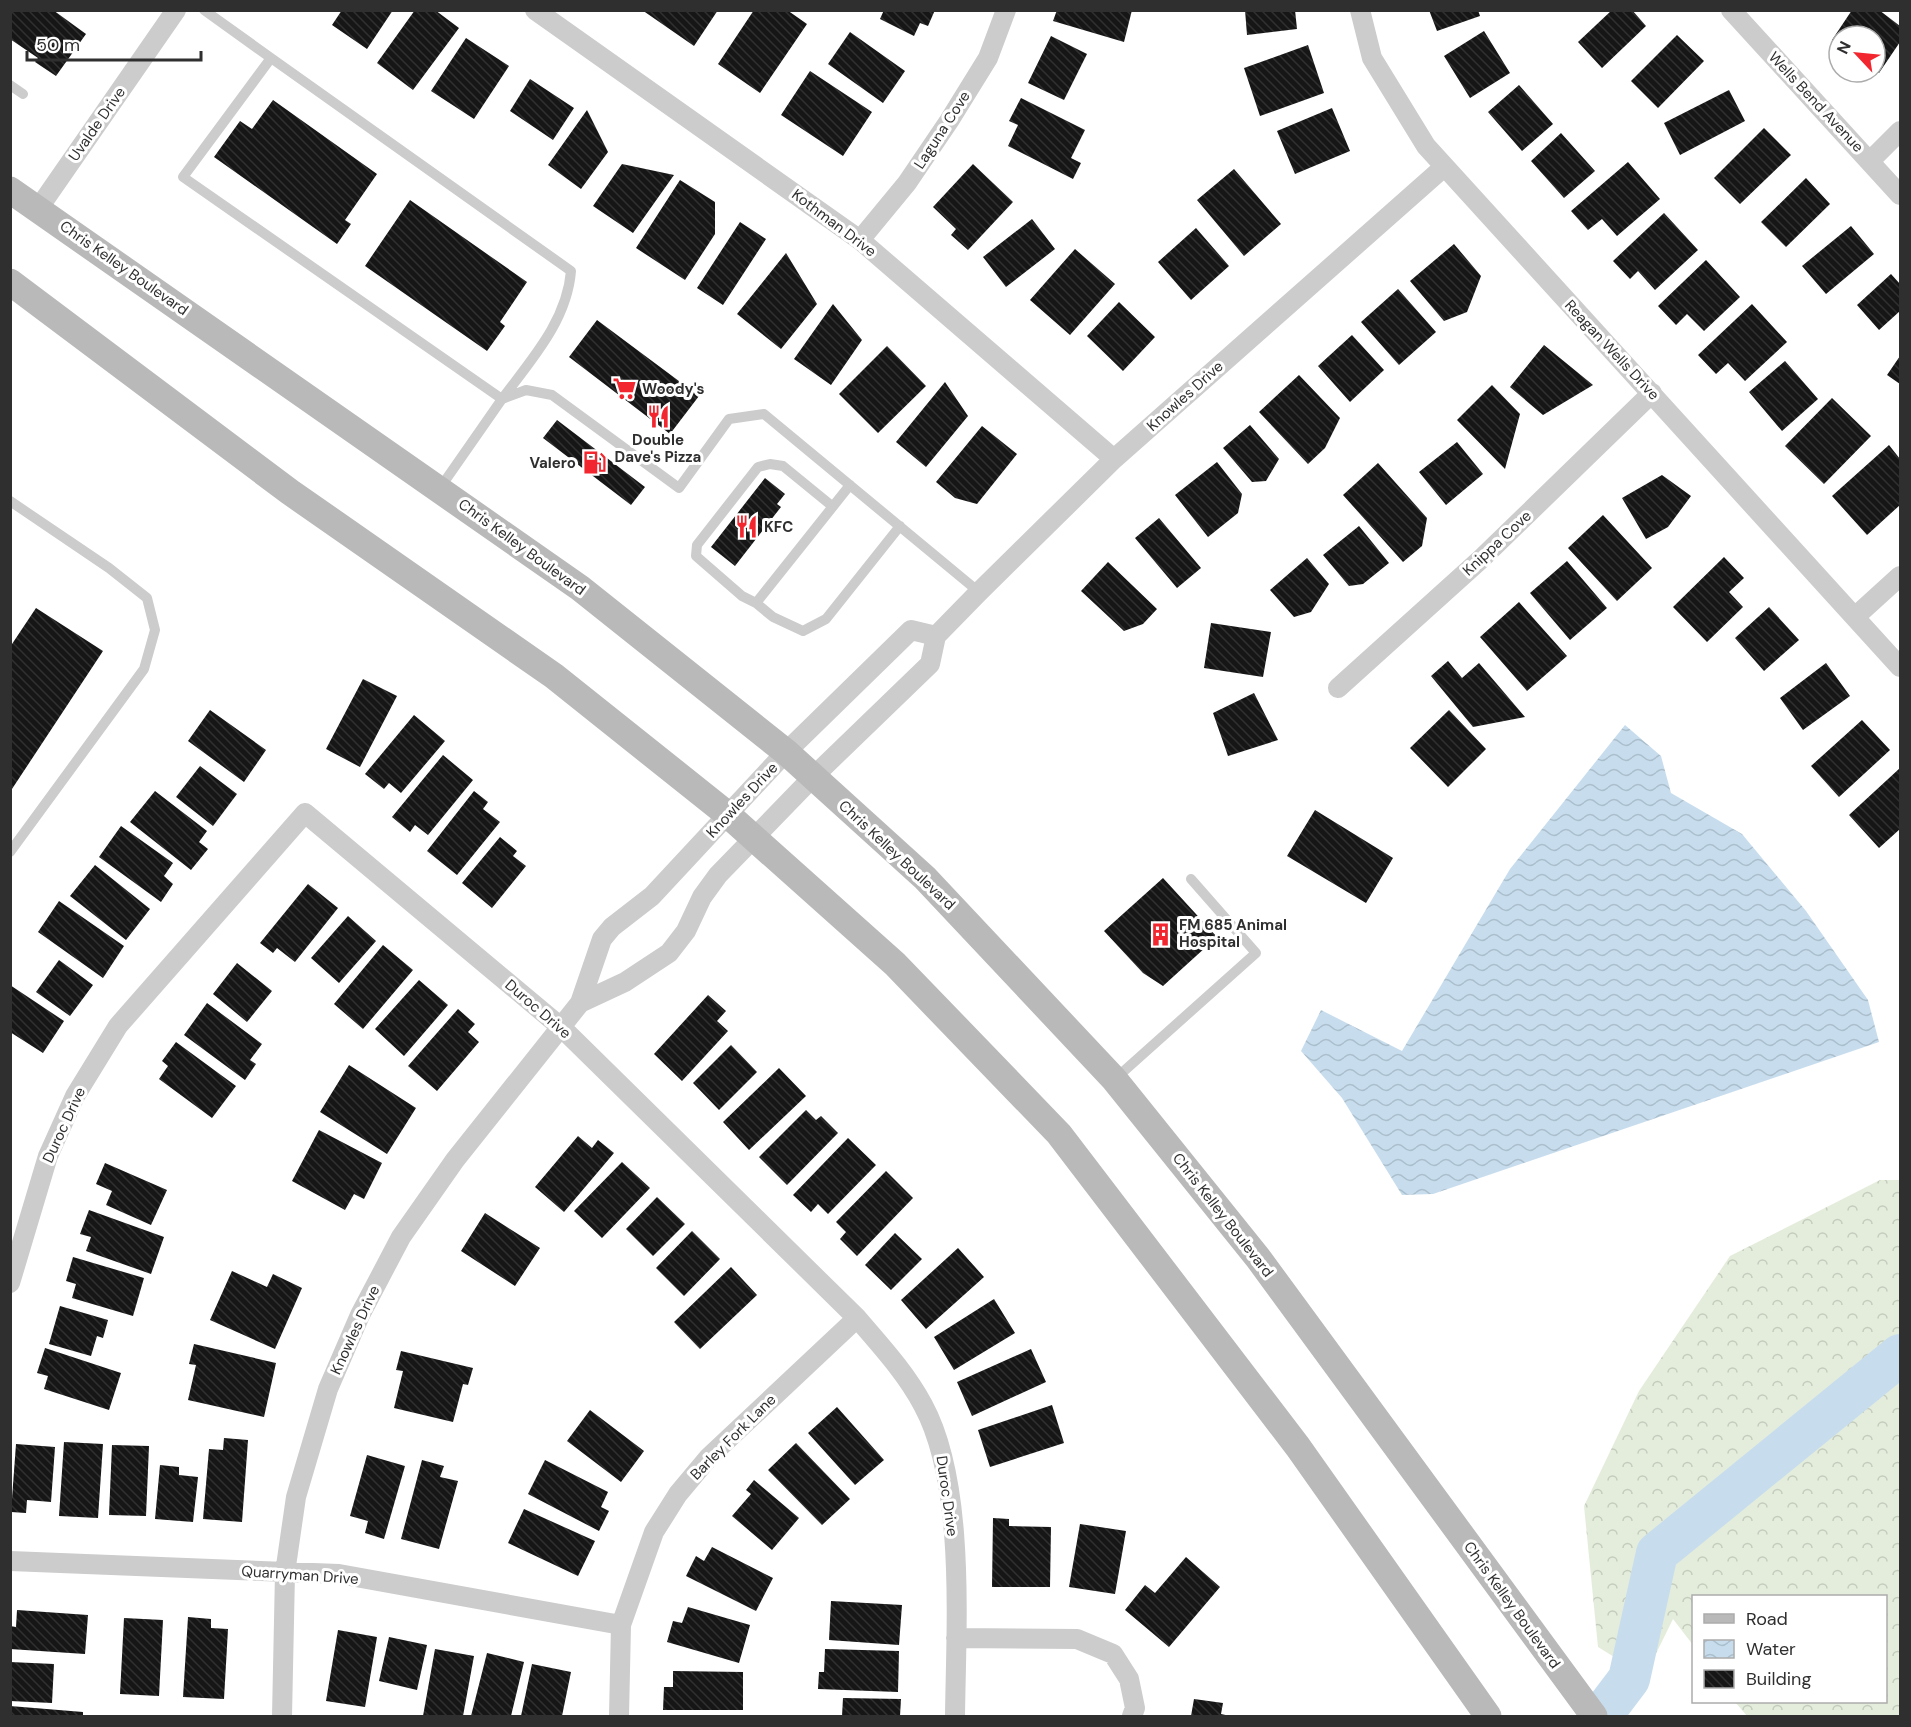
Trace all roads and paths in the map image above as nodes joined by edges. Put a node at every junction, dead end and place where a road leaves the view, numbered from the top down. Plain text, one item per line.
1 (176, 10) edge
2 (204, 10) edge
3 (1006, 10) edge
4 (1360, 10) edge
5 (1731, 10) edge
6 (548, 14) edge
7 (271, 58) junction
8 (10, 85) edge
9 (23, 94) dead end
10 (1900, 131) edge
11 (1870, 161) junction
12 (1444, 167) junction
13 (10, 190) edge
14 (1900, 195) edge
15 (38, 209) junction
16 (860, 240) junction
17 (11, 283) edge
18 (1652, 393) junction
19 (502, 399) junction
20 (1114, 459) junction
21 (850, 485) junction
22 (439, 488) junction
23 (10, 501) edge
24 (832, 506) junction
25 (900, 526) junction
26 (1900, 576) edge
27 (980, 591) junction
28 (756, 603) junction
29 (1856, 616) junction
30 (936, 636) junction
31 (1900, 667) edge
32 (1338, 688) dead end
33 (786, 752) junction
34 (813, 777) junction
35 (727, 813) junction
36 (753, 838) junction
37 (10, 852) edge
38 (1191, 879) dead end
39 (580, 1003) junction
40 (562, 1028) junction
41 (1114, 1079) junction
42 (15, 1246) edge
43 (10, 1283) edge
44 (857, 1318) junction
45 (10, 1561) edge
46 (285, 1573) junction
47 (621, 1625) junction
48 (956, 1638) junction
49 (282, 1716) edge
50 (619, 1716) edge
51 (955, 1716) edge
52 (1132, 1716) edge
53 (1488, 1716) edge
54 (1594, 1716) edge

1 - 15 street, Uvalde Drive
2 - 7 lane
3 - 16 street, Laguna Cove
4 - 12 street, Reagan Wells Drive
5 - 11 street, Wells Bend Avenue
6 - 16 street, Kothman Drive
7 - 19 lane
7 - 19 lane
8 - 9 lane
10 - 11 street
11 - 14 street, Wells Bend Avenue
12 - 18 street, Reagan Wells Drive
12 - 20 street, Knowles Drive
13 - 15 main road, Chris Kelley Boulevard
15 - 22 main road, Chris Kelley Boulevard
16 - 20 street, Kothman Drive
17 - 35 main road
18 - 29 street, Reagan Wells Drive
18 - 32 street, Knippa Cove
19 - 21 lane
19 - 22 lane
20 - 27 street, Knowles Drive
21 - 24 lane
21 - 25 lane
22 - 33 main road, Chris Kelley Boulevard
23 - 37 lane
24 - 28 lane
24 - 28 lane
25 - 27 lane
25 - 28 lane
26 - 29 street
27 - 30 street, Knowles Drive
29 - 31 street, Reagan Wells Drive
30 - 33 street, Knowles Drive
30 - 34 street, Knowles Drive
33 - 34 main road, Chris Kelley Boulevard
33 - 35 street, Knowles Drive
34 - 36 street, Knowles Drive
34 - 41 main road, Chris Kelley Boulevard
35 - 36 main road
35 - 39 street, Knowles Drive
36 - 39 street, Knowles Drive
36 - 53 main road
38 - 41 lane
39 - 40 street, Knowles Drive
40 - 42 street, Duroc Drive
40 - 44 street, Duroc Drive
40 - 46 street, Knowles Drive
41 - 54 main road, Chris Kelley Boulevard
42 - 43 street, Duroc Drive
44 - 47 street, Barley Fork Lane
44 - 48 street, Duroc Drive
45 - 46 street, Quarryman Drive
46 - 47 street, Quarryman Drive
46 - 49 street, Knowles Drive
47 - 50 street, Barley Fork Lane
48 - 51 street, Duroc Drive
48 - 52 street

